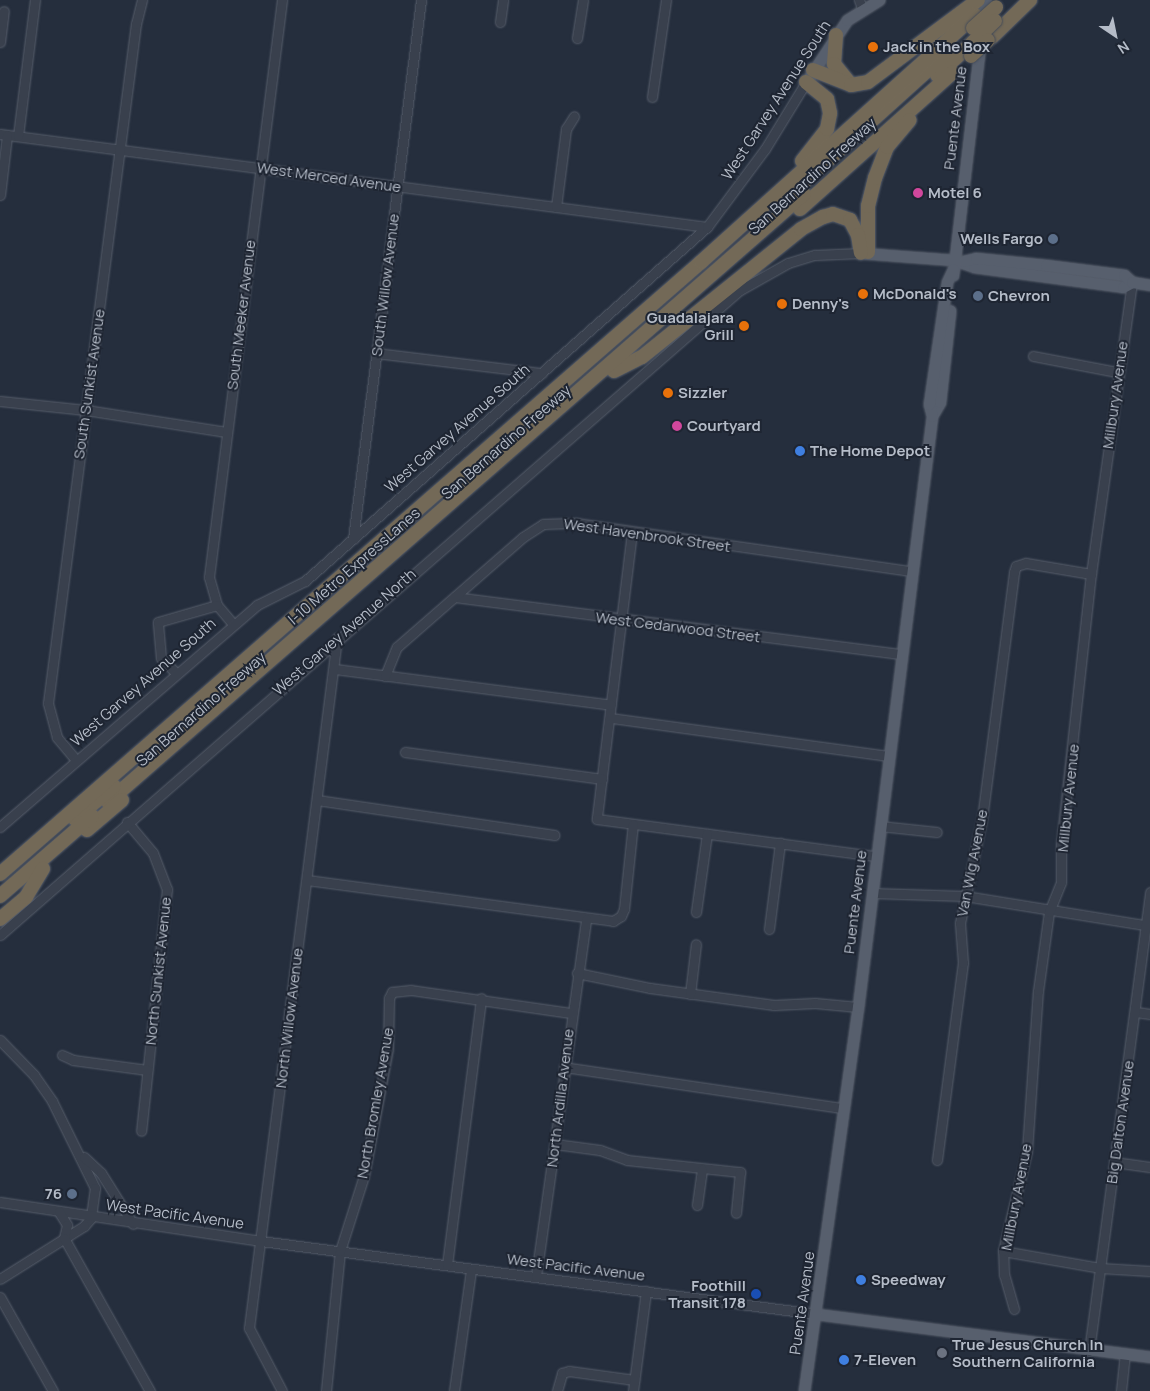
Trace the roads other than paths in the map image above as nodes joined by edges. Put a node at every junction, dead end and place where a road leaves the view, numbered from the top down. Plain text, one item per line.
1 (36, 0) edge
2 (142, 0) edge
3 (282, 0) edge
4 (421, 0) edge
5 (503, 0) edge
6 (582, 0) edge
7 (666, 0) edge
8 (879, 0) edge
9 (1018, 0) edge
10 (1030, 0) edge
11 (861, 4) edge
12 (985, 7) edge
13 (4, 11) dead end
14 (500, 22) dead end
15 (836, 35) junction
16 (577, 38) dead end
17 (0, 42) edge
18 (971, 49) junction
19 (810, 76) junction
20 (851, 85) junction
21 (652, 97) dead end
22 (574, 116) dead end
23 (4, 134) edge
24 (18, 136) junction
25 (121, 150) junction
26 (261, 167) junction
27 (397, 186) junction
28 (0, 191) edge
29 (556, 207) junction
30 (707, 227) junction
31 (730, 236) junction
32 (865, 253) junction
33 (956, 263) junction
34 (1132, 282) junction
35 (1150, 285) edge
36 (376, 353) junction
37 (1033, 356) dead end
38 (614, 371) junction
39 (542, 372) junction
40 (1117, 372) junction
41 (0, 401) edge
42 (86, 410) junction
43 (226, 432) junction
44 (632, 532) junction
45 (353, 539) junction
46 (912, 571) junction
47 (1091, 574) junction
48 (455, 597) junction
49 (216, 605) junction
50 (623, 621) junction
51 (233, 624) junction
52 (337, 638) junction
53 (901, 654) junction
54 (335, 669) junction
55 (176, 673) junction
56 (385, 676) junction
57 (611, 705) junction
58 (611, 718) junction
59 (405, 752) dead end
60 (887, 756) junction
61 (76, 760) junction
62 (602, 779) junction
63 (86, 797) junction
64 (317, 800) junction
65 (127, 822) junction
66 (633, 824) junction
67 (880, 826) junction
68 (0, 827) edge
69 (937, 832) dead end
70 (707, 834) junction
71 (554, 835) dead end
72 (780, 843) junction
73 (876, 856) junction
74 (0, 862) edge
75 (43, 868) junction
76 (0, 874) edge
77 (307, 880) junction
78 (0, 884) edge
79 (1150, 892) edge
80 (872, 893) junction
81 (0, 896) edge
82 (965, 896) junction
83 (0, 905) edge
84 (696, 912) dead end
85 (1049, 912) junction
86 (0, 919) edge
87 (586, 919) junction
88 (1148, 925) edge
89 (769, 929) dead end
90 (0, 935) edge
91 (696, 944) dead end
92 (577, 973) junction
93 (690, 994) junction
94 (481, 998) junction
95 (858, 1006) junction
96 (1136, 1012) junction
97 (572, 1013) junction
98 (1150, 1014) edge
99 (0, 1040) edge
100 (62, 1055) dead end
101 (564, 1067) junction
102 (147, 1070) junction
103 (842, 1108) junction
104 (140, 1131) dead end
105 (555, 1144) junction
106 (80, 1153) junction
107 (937, 1160) dead end
108 (1114, 1162) junction
109 (1150, 1167) edge
110 (702, 1169) junction
111 (0, 1202) edge
112 (697, 1205) dead end
113 (59, 1212) junction
114 (736, 1213) dead end
115 (91, 1218) junction
116 (134, 1224) junction
117 (64, 1238) junction
118 (261, 1242) junction
119 (340, 1251) junction
120 (1003, 1251) junction
121 (447, 1265) junction
122 (1100, 1268) junction
123 (471, 1270) junction
124 (1150, 1272) edge
125 (536, 1276) junction
126 (0, 1279) edge
127 (646, 1291) junction
128 (0, 1297) edge
129 (1014, 1309) dead end
130 (816, 1314) junction
131 (1089, 1351) junction
132 (1125, 1354) junction
133 (1150, 1357) edge
134 (634, 1380) junction
135 (53, 1391) edge
136 (150, 1391) edge
137 (282, 1391) edge
138 (326, 1391) edge
139 (454, 1391) edge
140 (558, 1391) edge
141 (632, 1391) edge
142 (804, 1391) edge
143 (1120, 1391) edge

1 - 24 street
2 - 25 street, South Sunkist Avenue
3 - 26 street, South Meeker Avenue
4 - 27 street, South Willow Avenue
5 - 14 street
6 - 16 street
7 - 21 street
8 - 11 main road, West Garvey Avenue South
9 - 18 highway, I-10 Metro ExpressLanes, bridge
10 - 18 highway, San Bernardino Freeway, bridge
11 - 15 main road, West Garvey Avenue South
12 - 20 highway
12 - 31 highway, San Bernardino Freeway
12 - 33 main road, Puente Avenue
12 - 78 highway, I-10 Metro ExpressLanes
13 - 17 street
15 - 19 main road, West Garvey Avenue South
15 - 20 highway
18 - 32 highway
18 - 38 highway, San Bernardino Freeway
18 - 81 highway, I-10 Metro ExpressLanes
19 - 20 highway
19 - 30 street, West Garvey Avenue South
19 - 31 highway
22 - 29 street
23 - 24 street, West Merced Avenue
23 - 28 street
24 - 25 street, West Merced Avenue
25 - 26 street, West Merced Avenue
25 - 42 street, South Sunkist Avenue
26 - 27 street, West Merced Avenue
26 - 43 street, South Meeker Avenue
27 - 29 street, West Merced Avenue
27 - 36 street, South Willow Avenue
29 - 30 street, West Merced Avenue
30 - 39 street, West Garvey Avenue South
31 - 63 highway, San Bernardino Freeway
32 - 33 main road
32 - 38 highway
32 - 52 street, West Garvey Avenue North
33 - 34 main road
33 - 46 main road, Puente Avenue
34 - 35 main road
34 - 40 street, Millbury Avenue
36 - 39 street
36 - 45 street, South Willow Avenue
37 - 40 street
38 - 75 highway, San Bernardino Freeway
39 - 45 street, West Garvey Avenue South
40 - 47 street, Millbury Avenue
41 - 42 street
42 - 43 street
42 - 61 street, South Sunkist Avenue
43 - 49 street, South Meeker Avenue
44 - 46 street, West Havenbrook Street
44 - 48 street, West Havenbrook Street
44 - 50 street
45 - 51 street, West Garvey Avenue South
46 - 53 main road, Puente Avenue
47 - 82 street, Van Wig Avenue
47 - 85 street, Millbury Avenue
48 - 50 street, West Cedarwood Street
48 - 56 street, West Havenbrook Street
49 - 51 street, South Meeker Avenue
49 - 55 street
50 - 53 street, West Cedarwood Street
50 - 57 street
51 - 55 street, West Garvey Avenue South
52 - 54 street, North Willow Avenue
52 - 65 street, West Garvey Avenue North
53 - 60 main road, Puente Avenue
54 - 56 street
54 - 64 street, North Willow Avenue
55 - 61 street, West Garvey Avenue South
56 - 57 street
57 - 58 street
58 - 60 street
58 - 62 street
59 - 62 street
60 - 67 main road, Puente Avenue
61 - 68 street, West Garvey Avenue South
62 - 66 street
63 - 74 highway
63 - 76 highway, San Bernardino Freeway
64 - 71 street
64 - 77 street, North Willow Avenue
65 - 90 street, West Garvey Avenue North
65 - 102 street, North Sunkist Avenue
66 - 70 street
66 - 87 street
67 - 69 street
67 - 73 main road, Puente Avenue
70 - 72 street
70 - 84 street
72 - 73 street
72 - 89 street
73 - 80 main road, Puente Avenue
75 - 83 highway, San Bernardino Freeway
75 - 86 highway
77 - 87 street
77 - 118 street, North Willow Avenue
79 - 88 street, Big Dalton Avenue
80 - 82 street
80 - 95 main road, Puente Avenue
82 - 85 street
82 - 107 street, Van Wig Avenue
85 - 88 street
85 - 120 street, Millbury Avenue
87 - 92 street, North Ardilla Avenue
88 - 96 street, Big Dalton Avenue
91 - 93 street
92 - 93 street
92 - 97 street, North Ardilla Avenue
93 - 95 street
94 - 97 street
94 - 119 street, North Bromley Avenue
94 - 121 street
95 - 103 main road, Puente Avenue
96 - 98 street
96 - 108 street, Big Dalton Avenue
97 - 101 street, North Ardilla Avenue
99 - 106 street
100 - 102 street
101 - 103 street
101 - 105 street, North Ardilla Avenue
102 - 104 street, North Sunkist Avenue
103 - 130 main road, Puente Avenue
105 - 110 street
105 - 125 street, North Ardilla Avenue
106 - 115 street
106 - 116 street
108 - 109 street
108 - 122 street, Big Dalton Avenue
110 - 112 street
110 - 114 street
111 - 113 street, West Pacific Avenue
113 - 115 street, West Pacific Avenue
113 - 117 street
115 - 116 street, West Pacific Avenue
115 - 117 street
116 - 118 street, West Pacific Avenue
117 - 126 street
117 - 136 street
118 - 119 street, West Pacific Avenue
118 - 137 street, North Willow Avenue
119 - 121 street, West Pacific Avenue
119 - 138 street, North Bromley Avenue
120 - 122 street
120 - 129 street, Millbury Avenue
121 - 123 street, West Pacific Avenue
122 - 124 street
122 - 131 street, Big Dalton Avenue
123 - 125 street, West Pacific Avenue
123 - 139 street
125 - 127 street, West Pacific Avenue
127 - 130 street, West Pacific Avenue
127 - 134 street
128 - 135 street
130 - 131 main road, West Pacific Avenue
130 - 142 main road, Puente Avenue
131 - 132 main road, West Pacific Avenue
132 - 133 main road, West Pacific Avenue
132 - 143 street
134 - 140 street
134 - 141 street

